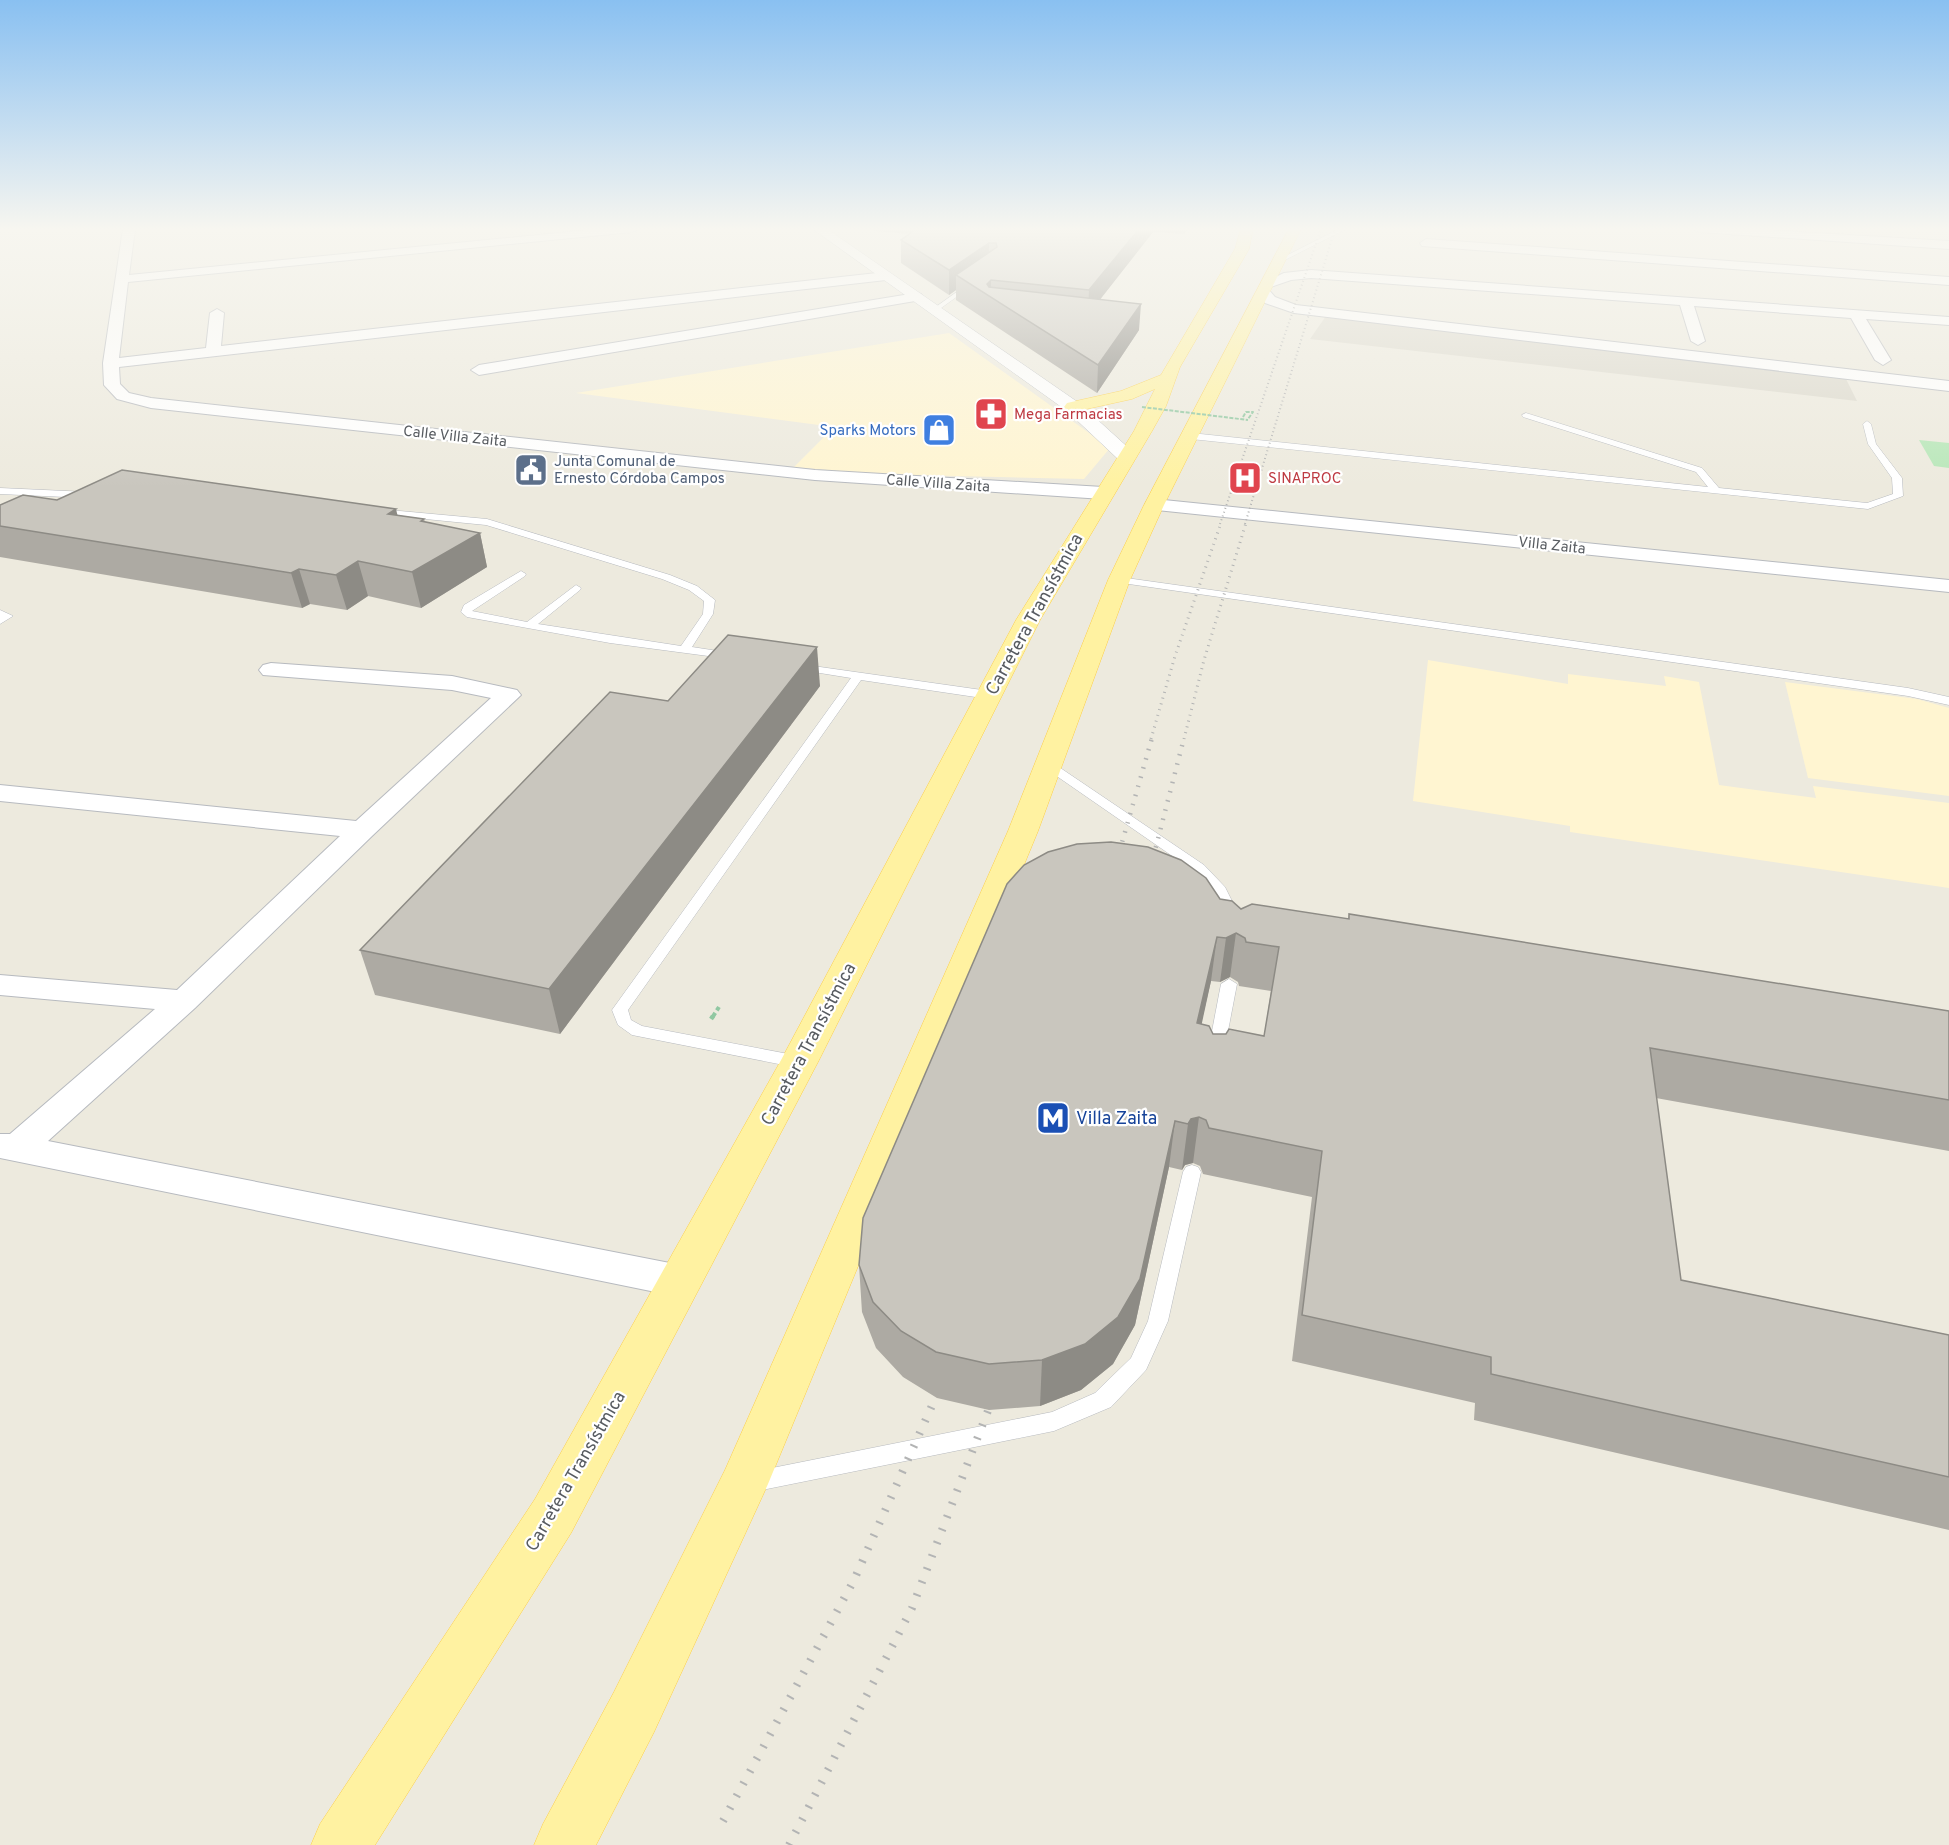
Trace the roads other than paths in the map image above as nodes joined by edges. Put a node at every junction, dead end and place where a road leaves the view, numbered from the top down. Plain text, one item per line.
1 (118, 315) edge
2 (217, 315) edge
3 (535, 315) edge
4 (806, 315) edge
5 (942, 315) edge
6 (1204, 315) edge
7 (1260, 315) edge
8 (1346, 315) edge
9 (1690, 315) edge
10 (1857, 315) edge
11 (1871, 315) edge
12 (1250, 317) joint
13 (1949, 321) edge
14 (1698, 341) dead end
15 (213, 351) junction
16 (1883, 360) dead end
17 (111, 363) junction
18 (479, 369) dead end
19 (1167, 378) junction
20 (1949, 386) edge
21 (1073, 407) junction
22 (1526, 415) dead end
23 (1867, 424) dead end
24 (1191, 436) junction
25 (1126, 456) junction
26 (1715, 489) junction
27 (0, 491) edge
28 (15, 492) junction
29 (1103, 493) junction
30 (95, 495) edge
31 (0, 498) edge
32 (1154, 505) junction
33 (370, 511) edge
34 (521, 574) dead end
35 (1119, 580) junction
36 (1949, 586) edge
37 (576, 588) dead end
38 (0, 613) edge
39 (0, 621) edge
40 (530, 626) junction
41 (685, 649) junction
42 (743, 658) edge
43 (789, 665) edge
44 (271, 670) dead end
45 (858, 676) junction
46 (989, 694) junction
47 (1949, 701) edge
48 (1050, 765) junction
49 (0, 793) edge
50 (362, 830) junction
51 (1234, 927) edge
52 (1229, 984) dead end
53 (0, 985) edge
54 (184, 1000) junction
55 (799, 1062) junction
56 (1212, 1073) edge
57 (8, 1147) edge
58 (1192, 1172) dead end
59 (680, 1281) junction
60 (743, 1484) junction
61 (341, 1845) edge
62 (564, 1845) edge

1 - 17 street, Calle Villa Zaita
2 - 15 street
3 - 15 street
4 - 18 street
5 - 21 street
6 - 19 main road, Carretera Transístmica
7 - 12 street
8 - 20 street
9 - 14 street
10 - 16 street
11 - 13 street
12 - 24 main road
15 - 17 street
17 - 29 street, Calle Villa Zaita
19 - 21 main road
19 - 25 main road, Carretera Transístmica
21 - 25 street
22 - 26 lane
23 - 26 lane
24 - 26 lane
24 - 32 main road
25 - 29 main road, Carretera Transístmica
27 - 28 lane
28 - 30 lane
28 - 31 lane
29 - 46 main road, Carretera Transístmica
32 - 35 main road
32 - 36 street, Villa Zaita
33 - 41 lane
34 - 40 lane
35 - 47 lane
35 - 48 main road
37 - 40 lane
38 - 39 lane
40 - 41 lane
41 - 42 lane
43 - 45 lane
44 - 50 street
45 - 46 lane
45 - 55 lane
46 - 55 main road, Carretera Transístmica
48 - 51 lane
48 - 60 main road
49 - 50 street
50 - 54 street
52 - 56 lane
53 - 54 street
54 - 57 street
55 - 59 main road, Carretera Transístmica
57 - 59 street
58 - 60 lane
59 - 61 main road, Carretera Transístmica
60 - 62 main road

